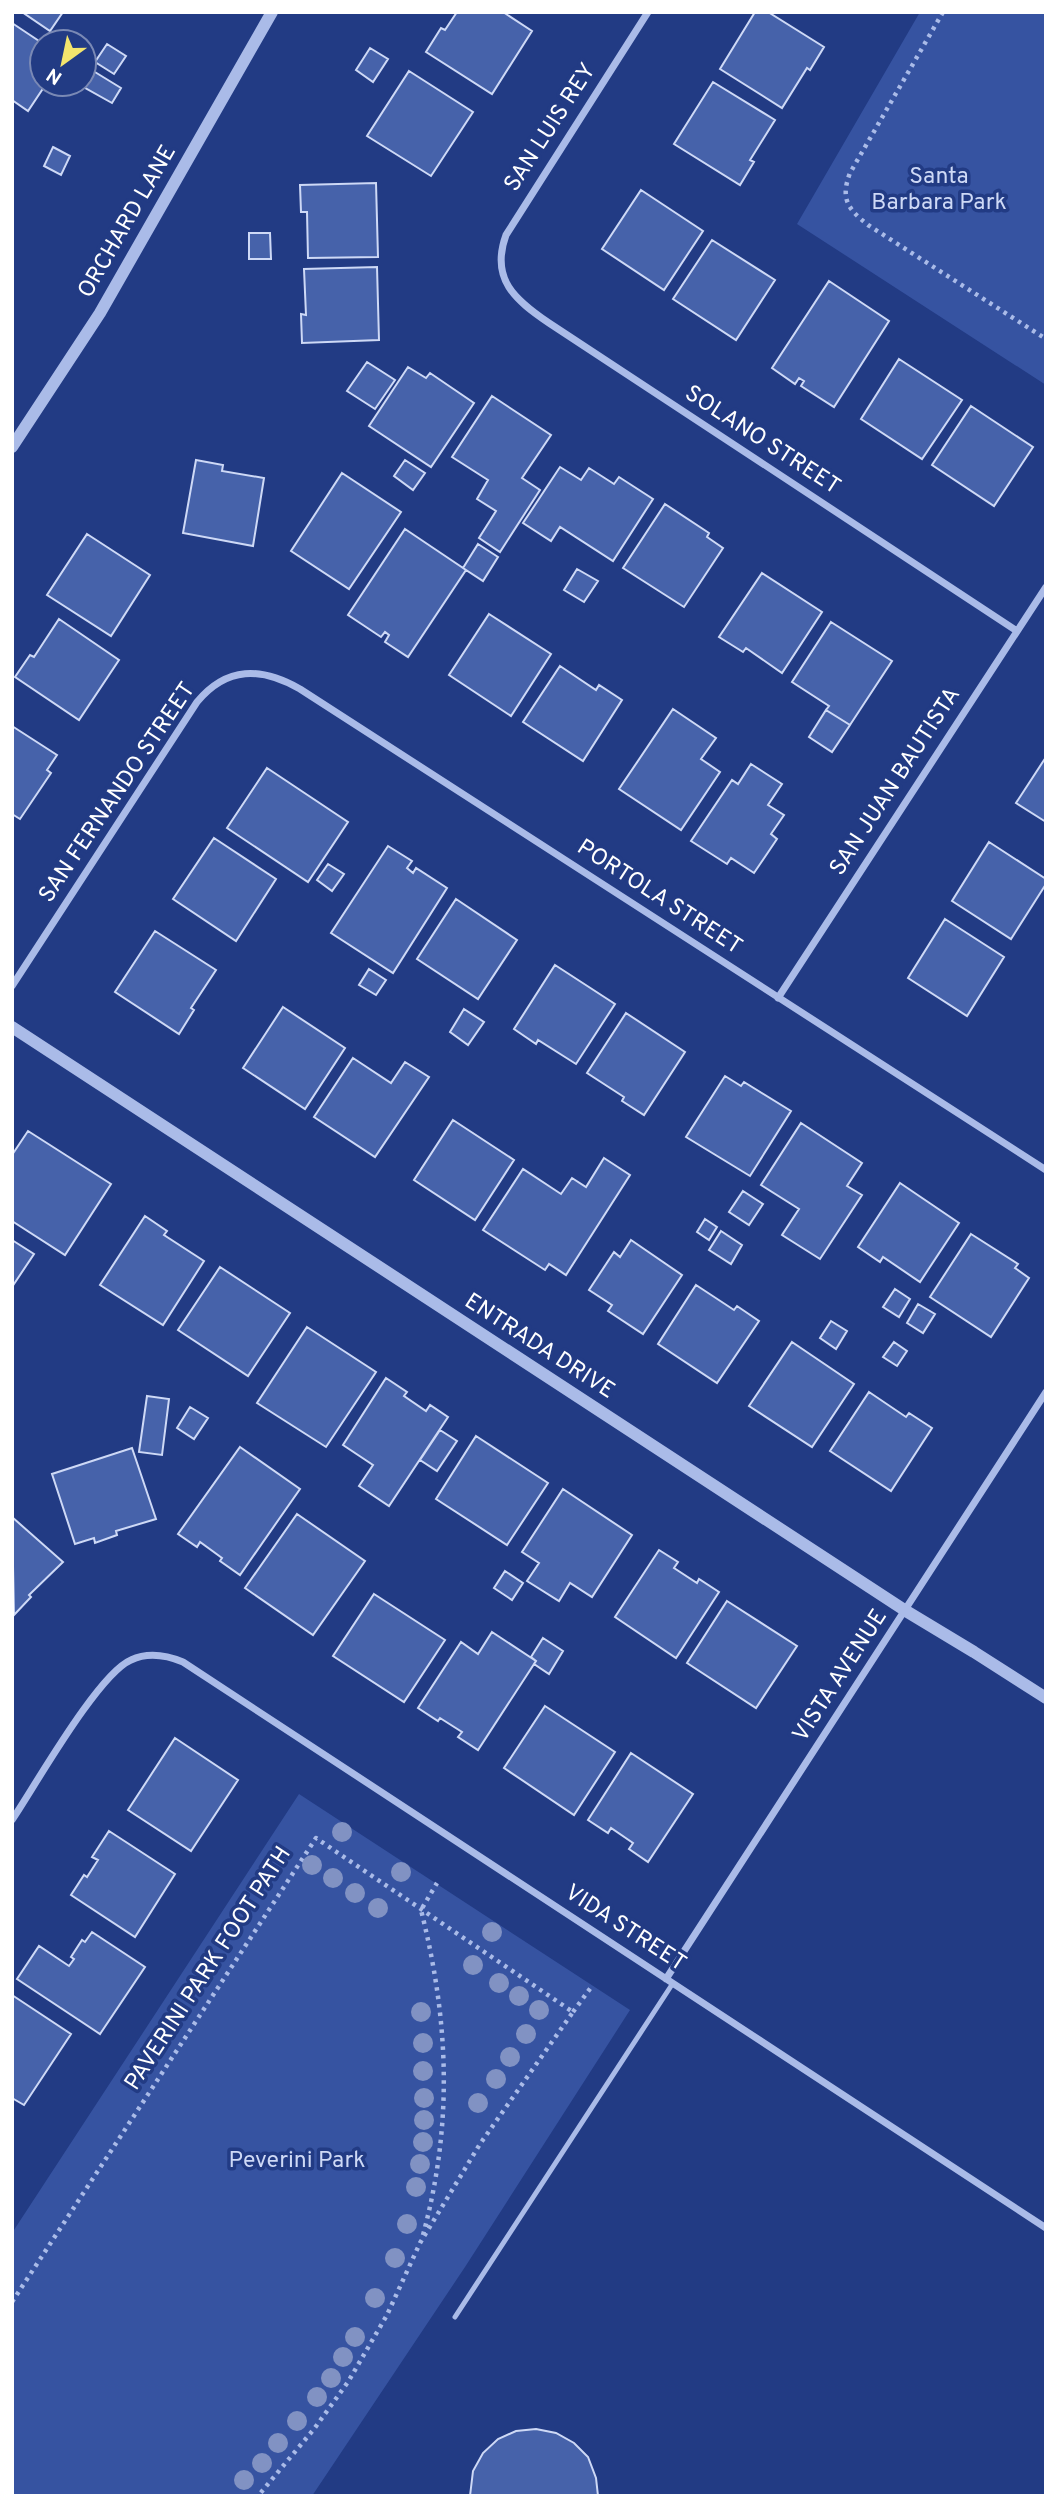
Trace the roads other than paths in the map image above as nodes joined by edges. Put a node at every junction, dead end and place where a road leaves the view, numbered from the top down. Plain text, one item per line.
1 (272, 12) edge
2 (648, 12) edge
3 (502, 269) joint
4 (12, 447) edge
5 (1046, 587) edge
6 (1017, 631) junction
7 (246, 673) joint
8 (12, 986) edge
9 (778, 999) junction
10 (12, 1027) edge
11 (1046, 1170) edge
12 (1046, 1392) edge
13 (906, 1611) junction
14 (1046, 1698) edge
15 (12, 1820) edge
16 (669, 1981) junction
17 (1046, 2228) edge
18 (455, 2317) dead end

1 - 4 street, ORCHARD LANE
2 - 3 street, SAN LUIS REY
3 - 6 street, SOLANO STREET
5 - 6 street, SAN JUAN BAUTISTA
6 - 9 street, SAN JUAN BAUTISTA
7 - 8 street, SAN FERNANDO STREET
7 - 9 street, PORTOLA STREET
9 - 11 street, PORTOLA STREET
10 - 13 street, ENTRADA DRIVE
12 - 13 street, VISTA AVENUE
13 - 14 street, ENTRADA DRIVE
13 - 16 street, VISTA AVENUE
15 - 16 street, VIDA STREET
16 - 17 street, VIDA STREET
16 - 18 lane

